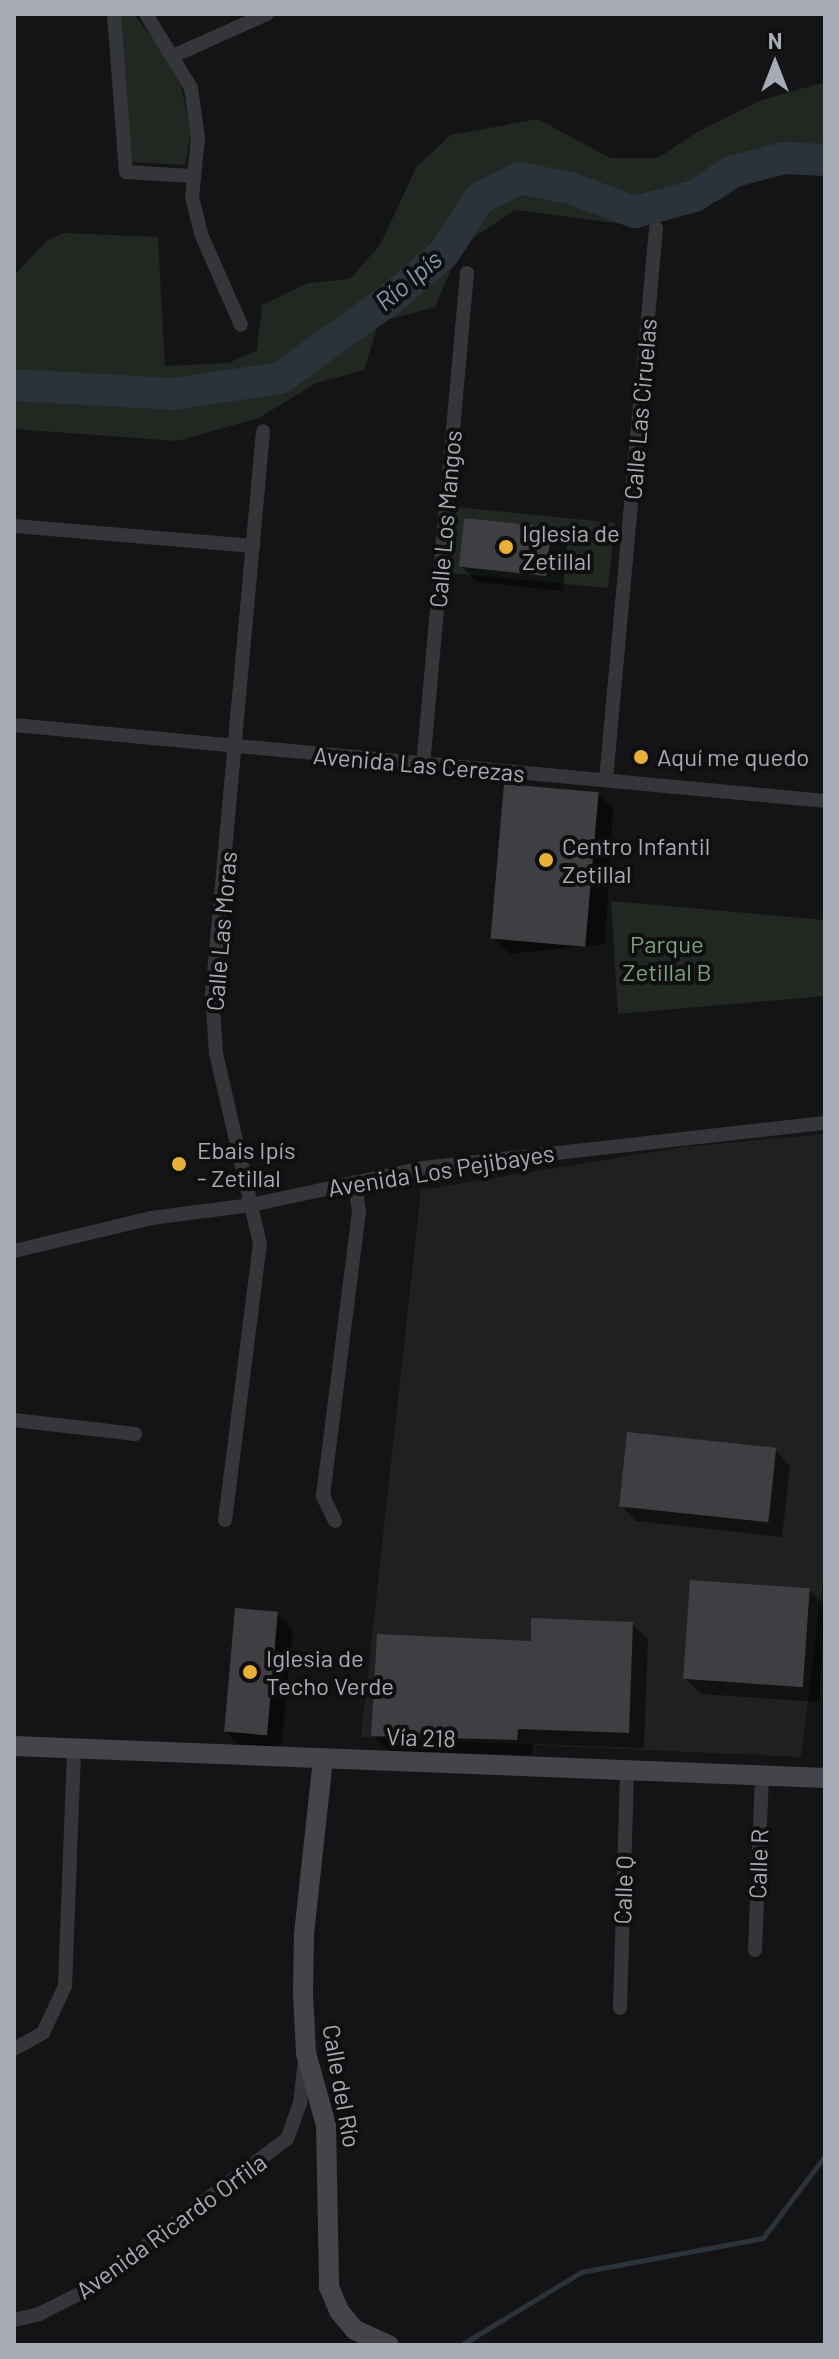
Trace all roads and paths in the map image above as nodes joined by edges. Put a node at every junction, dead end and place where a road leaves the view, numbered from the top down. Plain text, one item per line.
1 (114, 14) edge
2 (146, 14) edge
3 (267, 14) edge
4 (173, 56) junction
5 (191, 176) junction
6 (656, 228) dead end
7 (467, 273) dead end
8 (241, 325) dead end
9 (263, 431) dead end
10 (14, 526) edge
11 (253, 546) junction
12 (14, 725) edge
13 (238, 747) junction
14 (423, 766) junction
15 (606, 780) junction
16 (825, 801) edge
17 (825, 1123) edge
18 (355, 1182) junction
19 (251, 1205) junction
20 (14, 1251) edge
21 (14, 1420) edge
22 (135, 1434) dead end
23 (225, 1520) dead end
24 (335, 1521) dead end
25 (14, 1746) edge
26 (74, 1748) junction
27 (323, 1759) junction
28 (627, 1772) junction
29 (762, 1777) junction
30 (825, 1778) edge
31 (755, 1950) dead end
32 (620, 2008) dead end
33 (14, 2049) edge
34 (306, 2053) junction
35 (14, 2320) edge
36 (389, 2345) edge

1 - 5 street
2 - 4 street
3 - 4 street
4 - 5 street
5 - 8 street
6 - 15 street, Calle Las Ciruelas
7 - 14 street, Calle Los Mangos
9 - 11 street, Calle Las Moras
10 - 11 street
11 - 13 street, Calle Las Moras
12 - 13 street, Avenida Las Cerezas
13 - 14 street, Avenida Las Cerezas
13 - 19 street, Calle Las Moras
14 - 15 street, Avenida Las Cerezas
15 - 16 street, Avenida Las Cerezas
17 - 18 street, Avenida Los Pejibayes
18 - 19 street, Avenida Los Pejibayes
18 - 24 street
19 - 20 street, Avenida Los Pejibayes
19 - 23 street, Calle Las Moras
21 - 22 street
25 - 26 main road, Vía 218
26 - 27 main road, Vía 218
26 - 33 street
27 - 28 main road, Vía 218
27 - 34 main road, Calle del Río
28 - 29 main road, Vía 218
28 - 32 street, Calle Q
29 - 30 main road, Vía 218
29 - 31 street, Calle R
34 - 35 street, Avenida Ricardo Orfila
34 - 36 main road, Calle del Río

